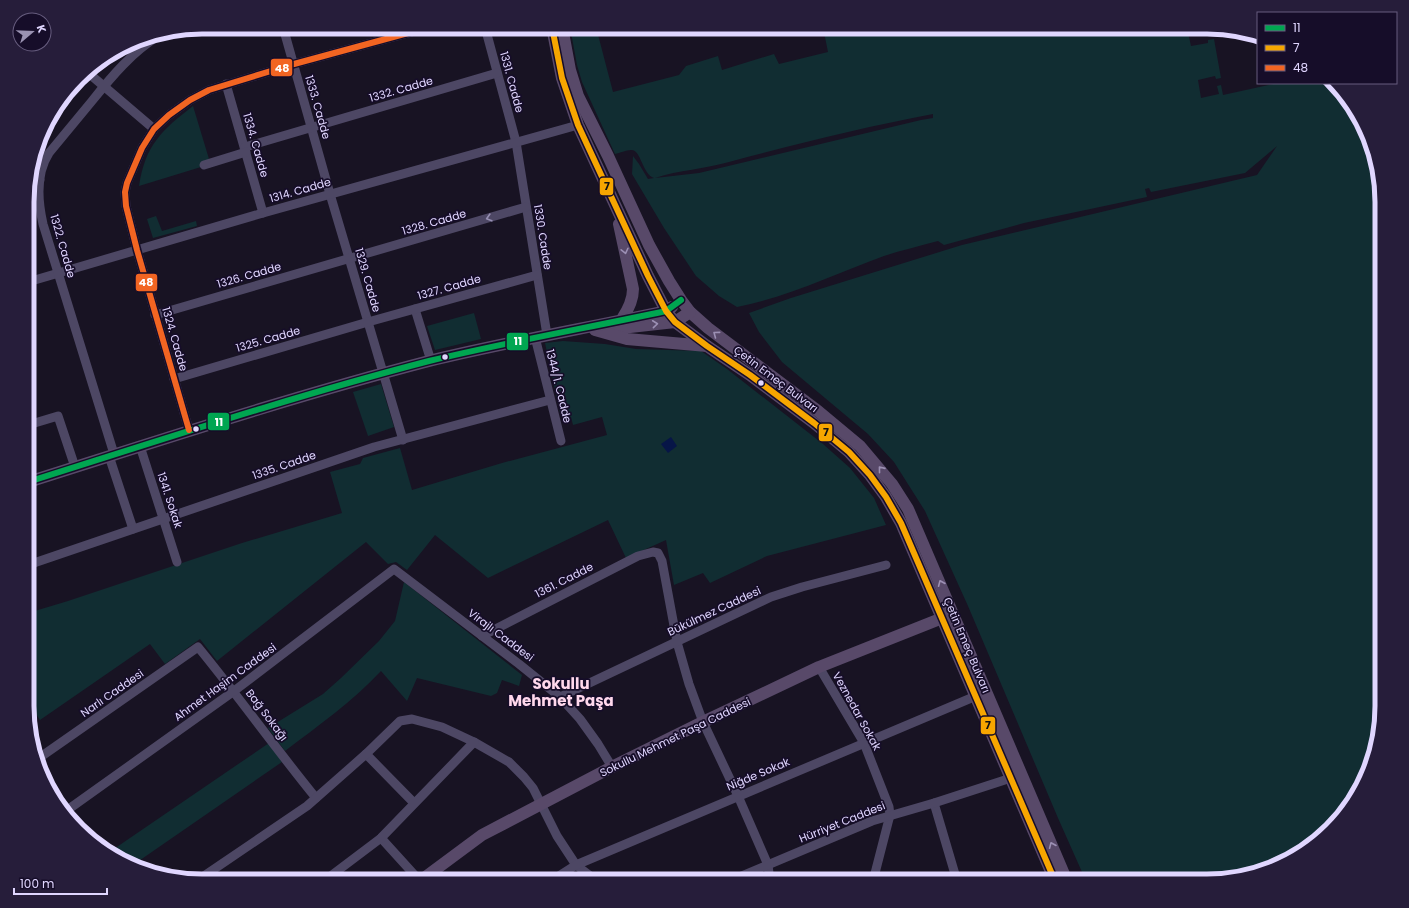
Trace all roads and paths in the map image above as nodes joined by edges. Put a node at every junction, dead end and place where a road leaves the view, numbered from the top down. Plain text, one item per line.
1 (285, 34) edge
2 (404, 34) edge
3 (487, 34) edge
4 (553, 34) edge
5 (563, 34) edge
6 (146, 44) edge
7 (294, 64) junction
8 (497, 73) junction
9 (92, 76) edge
10 (226, 84) junction
11 (104, 86) junction
12 (578, 125) junction
13 (311, 127) junction
14 (154, 129) junction
15 (516, 142) junction
16 (245, 150) junction
17 (204, 165) dead end
18 (35, 179) edge
19 (40, 180) junction
20 (330, 194) junction
21 (613, 200) junction
22 (526, 207) junction
23 (263, 213) junction
24 (137, 250) junction
25 (349, 259) junction
26 (58, 273) junction
27 (537, 275) junction
28 (34, 280) edge
29 (681, 300) junction
30 (415, 309) junction
31 (666, 311) junction
32 (690, 312) junction
33 (155, 315) junction
34 (622, 319) junction
35 (368, 322) junction
36 (675, 322) junction
37 (596, 330) junction
38 (541, 336) junction
39 (707, 346) junction
40 (431, 361) junction
41 (383, 373) junction
42 (174, 379) junction
43 (550, 400) junction
44 (34, 423) edge
45 (190, 430) junction
46 (403, 440) junction
47 (561, 441) dead end
48 (140, 446) junction
49 (112, 455) junction
50 (75, 467) junction
51 (34, 480) edge
52 (164, 518) junction
53 (133, 529) junction
54 (177, 562) dead end
55 (34, 563) edge
56 (886, 565) dead end
57 (394, 569) joint
58 (948, 616) junction
59 (482, 636) junction
60 (677, 642) junction
61 (198, 647) joint
62 (819, 667) junction
63 (234, 691) junction
64 (976, 696) junction
65 (560, 697) junction
66 (703, 722) junction
67 (474, 742) junction
68 (864, 743) junction
69 (366, 754) junction
70 (42, 756) edge
71 (612, 767) junction
72 (1011, 778) junction
73 (738, 796) junction
74 (316, 798) junction
75 (414, 803) junction
76 (934, 803) junction
77 (541, 804) junction
78 (69, 809) edge
79 (890, 815) junction
80 (381, 838) junction
81 (576, 865) junction
82 (768, 865) junction
83 (214, 874) edge
84 (333, 874) edge
85 (414, 874) edge
86 (429, 874) edge
87 (562, 874) edge
88 (588, 874) edge
89 (747, 874) edge
90 (769, 874) edge
91 (876, 874) edge
92 (955, 874) edge
93 (1052, 874) edge
94 (1064, 874) edge

1 - 7 street, 1333. Cadde
2 - 7 street, 1324. Cadde
3 - 8 street, 1331. Cadde
4 - 12 main road, Çetin Emeç Bulvarı
5 - 29 main road, Çetin Emeç Bulvarı
6 - 11 street, 1322. Cadde
7 - 10 street, 1324. Cadde
7 - 13 street, 1333. Cadde
8 - 13 street, 1332. Cadde
8 - 15 street, 1331. Cadde
9 - 11 street
10 - 14 street, 1324. Cadde
10 - 16 street, 1334. Cadde
11 - 14 street
11 - 19 street, 1322. Cadde
12 - 15 street, 1314. Cadde
12 - 21 main road, Çetin Emeç Bulvarı
13 - 16 street, 1332. Cadde
13 - 20 street, 1333. Cadde
14 - 24 street, 1324. Cadde
15 - 20 street, 1314. Cadde
15 - 22 street, 1330. Cadde
16 - 17 street, 1332. Cadde
16 - 23 street, 1334. Cadde
18 - 19 street
19 - 26 street, 1322. Cadde
20 - 23 street, 1314. Cadde
20 - 25 street, 1329. Cadde
21 - 31 main road, Çetin Emeç Bulvarı
21 -> 34 main road
22 -> 25 street, 1328. Cadde
22 - 27 street, 1330. Cadde
23 - 24 street, 1314. Cadde
24 - 26 street, 1314. Cadde
24 - 33 street, 1324. Cadde
25 - 33 street, 1326. Cadde
25 - 35 street, 1329. Cadde
26 - 28 street, 1314. Cadde
26 - 49 street, 1322. Cadde
27 - 30 street, 1327. Cadde
27 - 38 street, 1330. Cadde
29 - 31 main road
29 - 32 main road, Çetin Emeç Bulvarı
30 - 35 street, 1327. Cadde
30 - 40 street
31 - 34 main road
31 - 36 main road, Çetin Emeç Bulvarı
32 - 36 main road
58 -> 32 main road, Çetin Emeç Bulvarı
33 - 42 street, 1324. Cadde
34 - 38 main road
35 - 41 street, 1329. Cadde
35 - 42 street, 1325. Cadde
37 -> 36 main road
36 - 39 main road, Çetin Emeç Bulvarı
37 - 38 main road
37 - 39 main road
38 - 40 main road
38 - 43 street, 1344/1. Cadde
39 - 58 main road, Çetin Emeç Bulvarı
40 - 41 main road
41 - 45 main road
41 - 46 street, 1329. Cadde
42 - 45 street, 1324. Cadde
43 - 46 street, 1335. Cadde
43 - 47 street, 1344/1. Cadde
44 - 50 street
45 - 48 main road
46 - 52 street, 1335. Cadde
48 - 49 main road
48 - 52 street, 1341. Sokak
49 - 50 main road
49 - 53 street, 1322. Cadde
50 - 51 main road
52 - 53 street, 1335. Cadde
52 - 54 street, 1341. Sokak
53 - 55 street, 1335. Cadde
56 - 60 street, Bükülmez Caddesi
57 - 59 street, Virajlı Caddesi
57 - 63 street, Ahmet Haşim Caddesi
58 - 62 main road, Sokullu Mehmet Paşa Caddesi
58 - 64 main road, Çetin Emeç Bulvarı
94 -> 58 main road, Çetin Emeç Bulvarı
59 - 60 street, 1361. Cadde
59 - 65 street, Virajlı Caddesi
60 - 65 street, Bükülmez Caddesi
60 - 66 street
61 - 63 street, Bağ Sokağı
61 - 70 street, Narlı Caddesi
62 - 66 main road, Sokullu Mehmet Paşa Caddesi
62 - 68 street, Veznedar Sokak
63 - 74 street, Bağ Sokağı
63 - 78 street, Ahmet Haşim Caddesi
64 - 68 street, Niğde Sokak
64 - 72 main road, Çetin Emeç Bulvarı
65 - 71 street, Virajlı Caddesi
66 - 71 main road, Sokullu Mehmet Paşa Caddesi
66 - 73 street
67 - 69 street
67 - 75 street
67 - 77 street
68 - 73 street, Niğde Sokak
68 - 79 street, Veznedar Sokak
69 - 74 street
69 - 75 street
71 - 77 main road, Sokullu Mehmet Paşa Caddesi
72 - 76 street, Hürriyet Caddesi
72 - 93 main road, Çetin Emeç Bulvarı
73 - 81 street, Niğde Sokak
73 - 82 street
74 - 83 street
75 - 80 street
76 - 79 street, Hürriyet Caddesi
76 - 92 street
77 - 81 street
77 - 86 main road, Sokullu Mehmet Paşa Caddesi
79 - 82 street, Hürriyet Caddesi
79 - 91 street, Veznedar Sokak
80 - 84 street
80 - 85 street
81 - 87 street, Niğde Sokak
81 - 88 street
82 - 89 street, Hürriyet Caddesi
82 - 90 street

